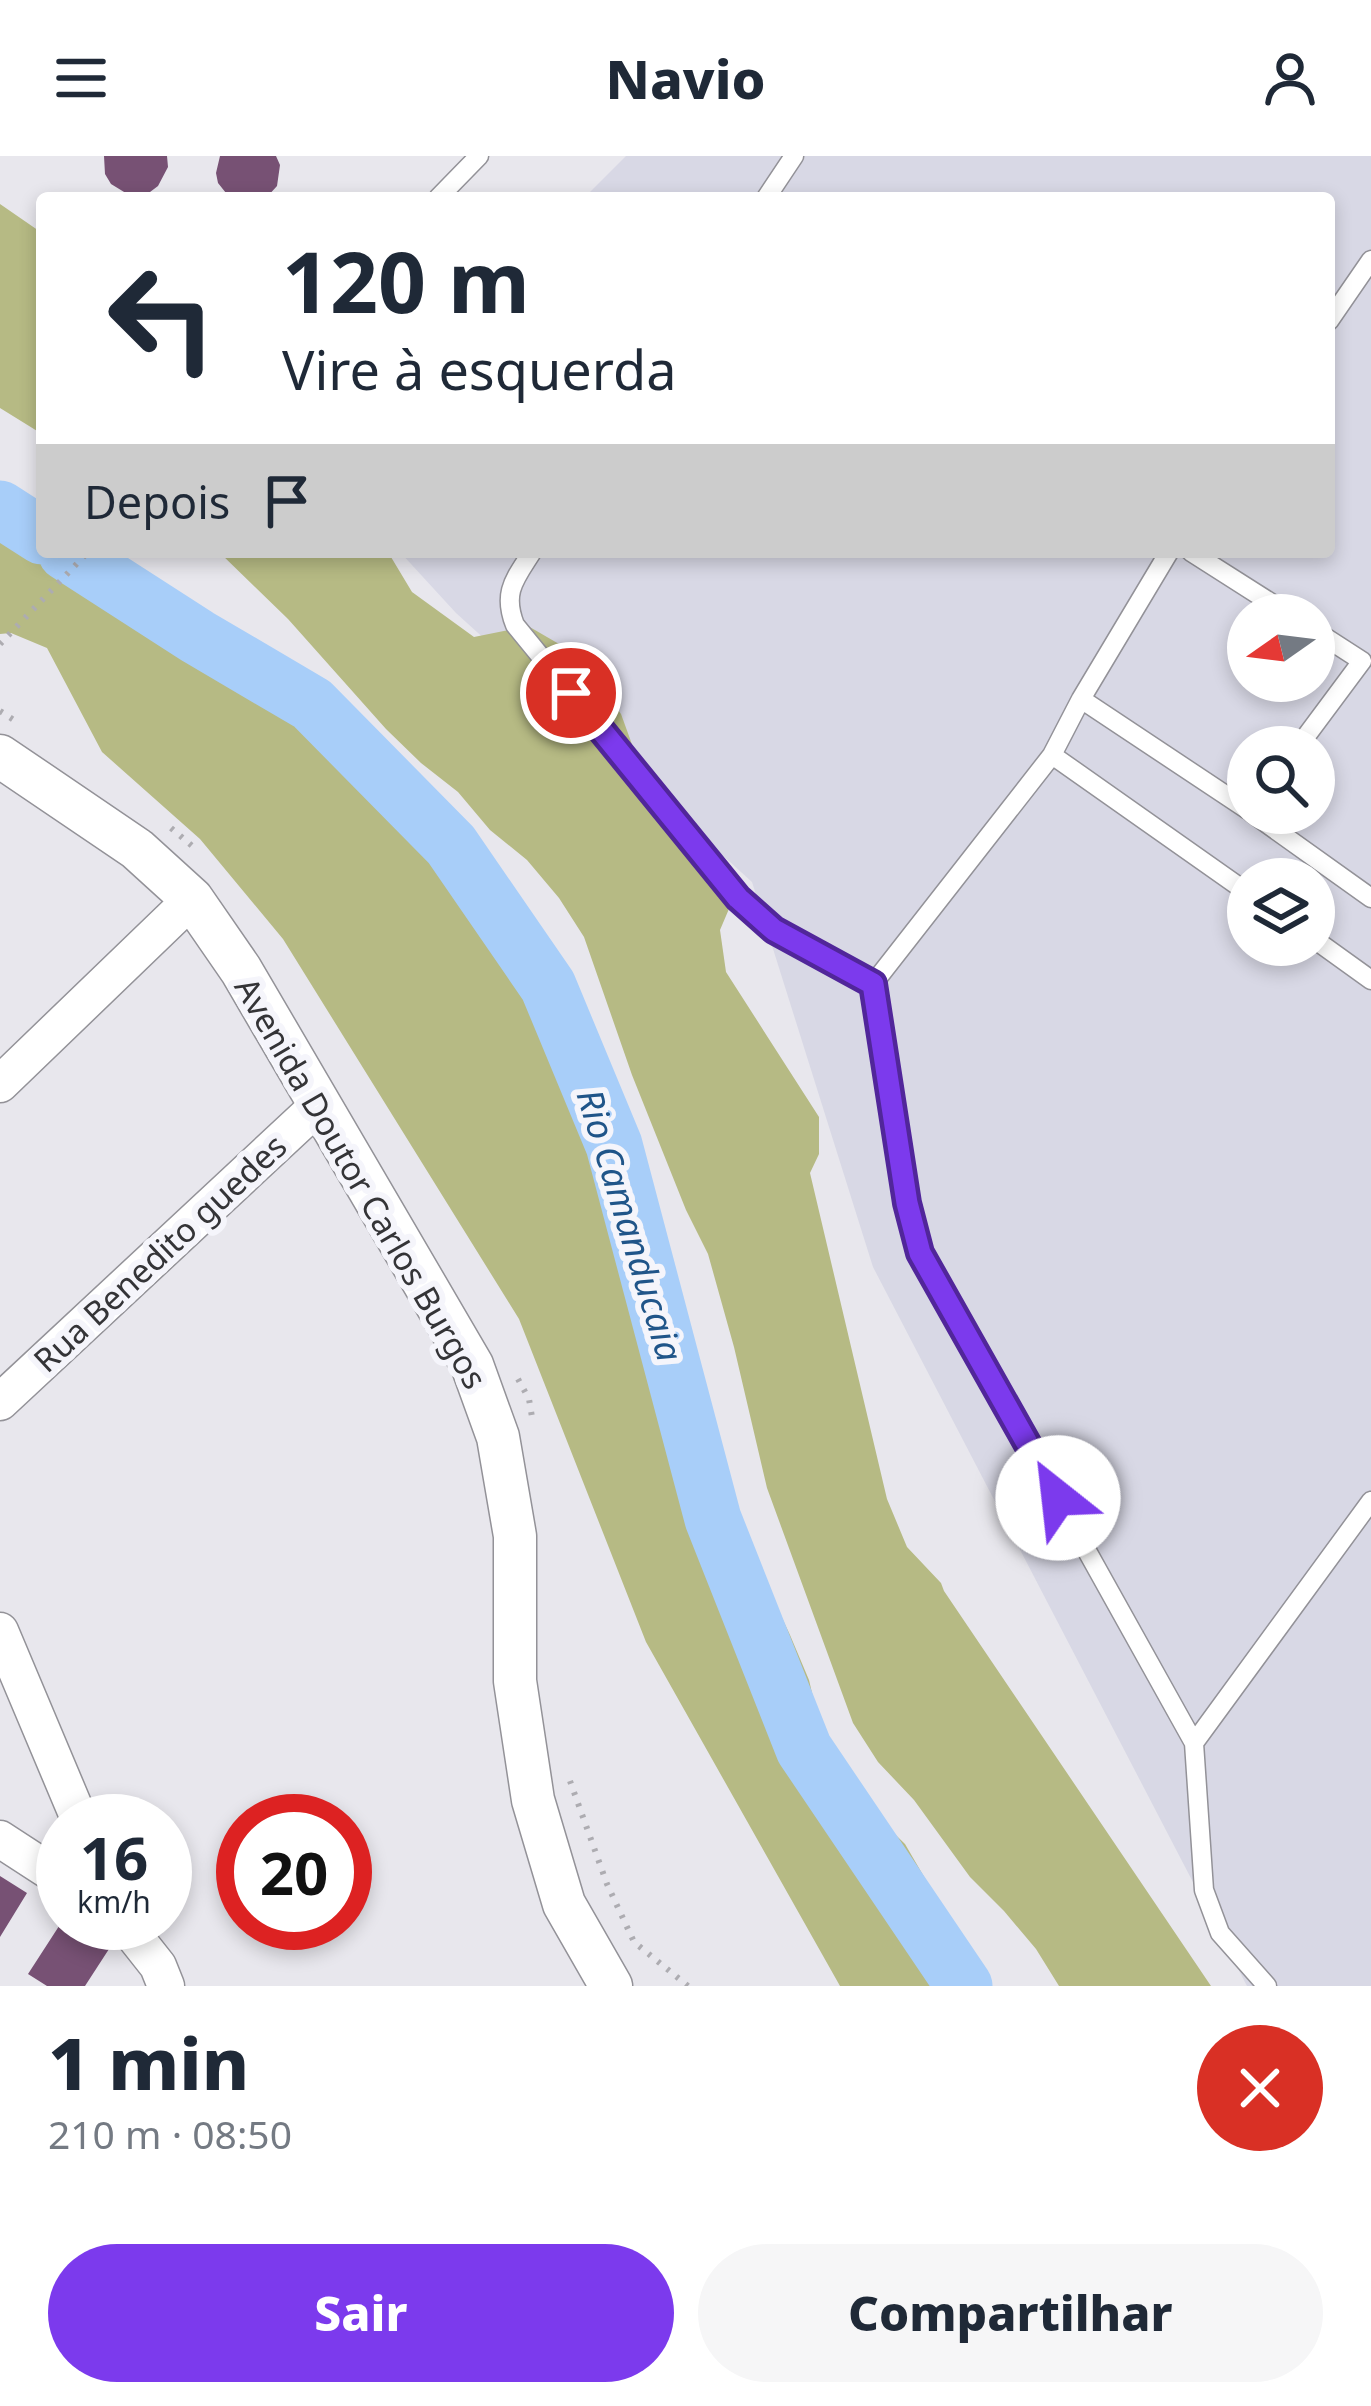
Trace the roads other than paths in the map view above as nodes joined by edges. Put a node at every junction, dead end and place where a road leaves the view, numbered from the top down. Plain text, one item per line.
1 (479, 156) edge
2 (794, 156) edge
3 (444, 192) edge
4 (770, 192) edge
5 (1371, 260) edge
6 (1335, 312) edge
7 (528, 558) edge
8 (1165, 558) edge
9 (1200, 558) edge
10 (1257, 594) edge
11 (1335, 640) edge
12 (1366, 656) edge
13 (1081, 699) junction
14 (1314, 726) edge
15 (1052, 754) junction
16 (3, 763) edge
17 (1227, 797) edge
18 (1281, 834) edge
19 (1227, 878) edge
20 (1371, 898) edge
21 (192, 899) junction
22 (1335, 955) edge
23 (1371, 980) edge
24 (873, 984) junction
25 (0, 1084) edge
26 (320, 1104) junction
27 (0, 1402) edge
28 (1371, 1501) edge
29 (1363, 1529) edge
30 (1, 1634) edge
31 (1195, 1743) junction
32 (69, 1794) edge
33 (0, 1839) edge
34 (36, 1862) edge
35 (145, 1950) edge
36 (166, 1986) edge
37 (610, 1986) edge
38 (1267, 1986) edge

1 - 3 lane
2 - 4 lane
5 - 6 lane
7 - 24 lane
8 - 13 lane
9 - 10 lane
11 - 12 lane
12 - 14 lane
13 - 15 lane
13 - 17 lane
15 - 19 lane
15 - 24 lane
16 - 21 street, Avenida Doutor Carlos Burgos
18 - 20 lane
21 - 25 street
21 - 26 street, Avenida Doutor Carlos Burgos
22 - 23 lane
24 - 31 lane
26 - 27 street, Rua Benedito guedes
26 - 37 street, Avenida Doutor Carlos Burgos
28 - 29 lane
29 - 31 lane
30 - 32 street
31 - 38 lane
33 - 34 street
35 - 36 street

